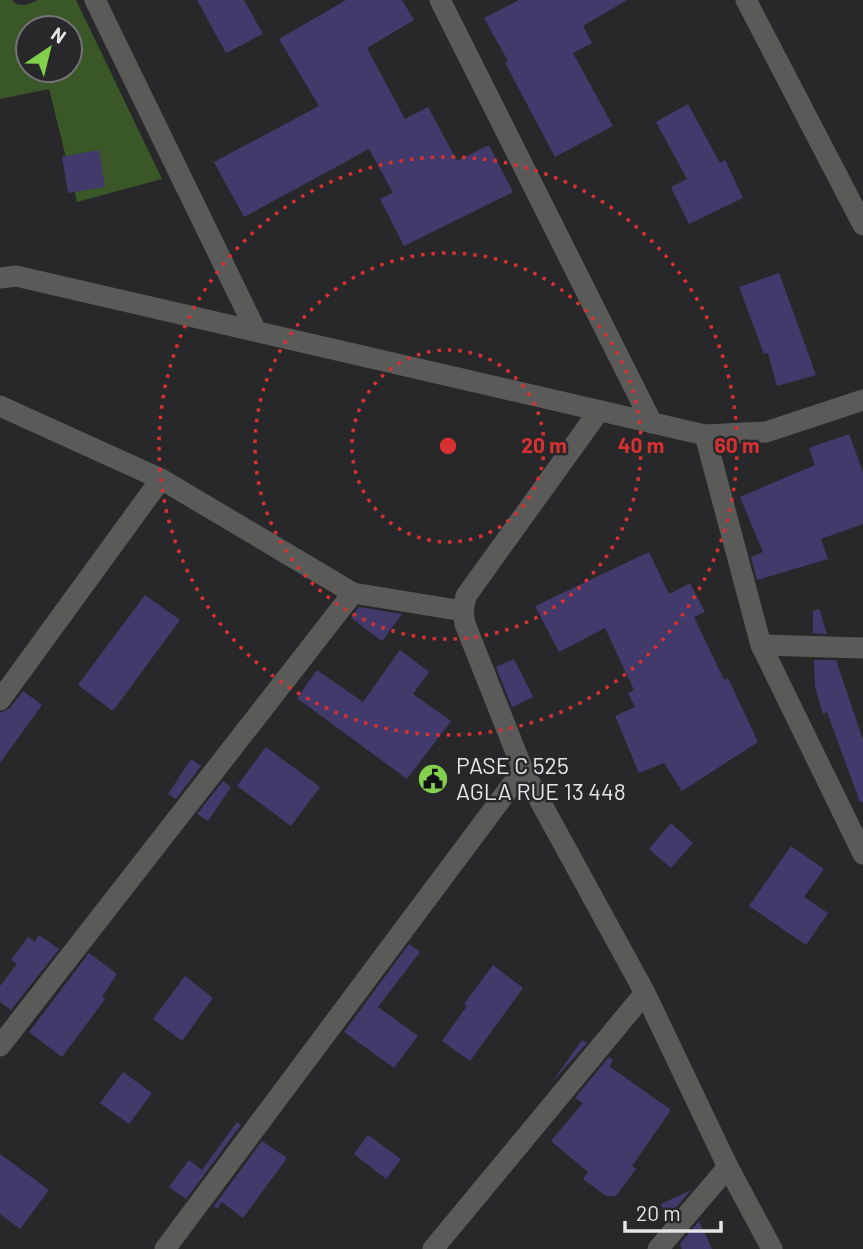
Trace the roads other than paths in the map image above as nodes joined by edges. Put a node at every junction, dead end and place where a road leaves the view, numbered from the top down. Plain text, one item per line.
1 (95, 0) edge
2 (440, 0) edge
3 (746, 0) edge
4 (863, 225) edge
5 (0, 278) edge
6 (256, 331) junction
7 (863, 400) edge
8 (0, 406) edge
9 (599, 411) junction
10 (652, 422) junction
11 (705, 435) junction
12 (161, 479) junction
13 (353, 593) junction
14 (463, 611) junction
15 (761, 645) junction
16 (863, 648) edge
17 (0, 700) edge
18 (523, 770) junction
19 (863, 854) edge
20 (645, 993) junction
21 (0, 1046) edge
22 (728, 1167) junction
23 (165, 1249) edge
24 (433, 1249) edge
25 (659, 1249) edge
26 (772, 1249) edge

1 - 6 street
2 - 10 street
3 - 4 street
5 - 6 street
6 - 9 street
7 - 11 street
8 - 12 street
9 - 10 street
9 - 14 street
10 - 11 street
11 - 15 street
12 - 13 street
12 - 17 street
13 - 14 street
13 - 21 street
14 - 18 street
15 - 16 street
15 - 19 street
18 - 20 street
18 - 23 street
20 - 22 street
20 - 24 street
22 - 25 street
22 - 26 street

